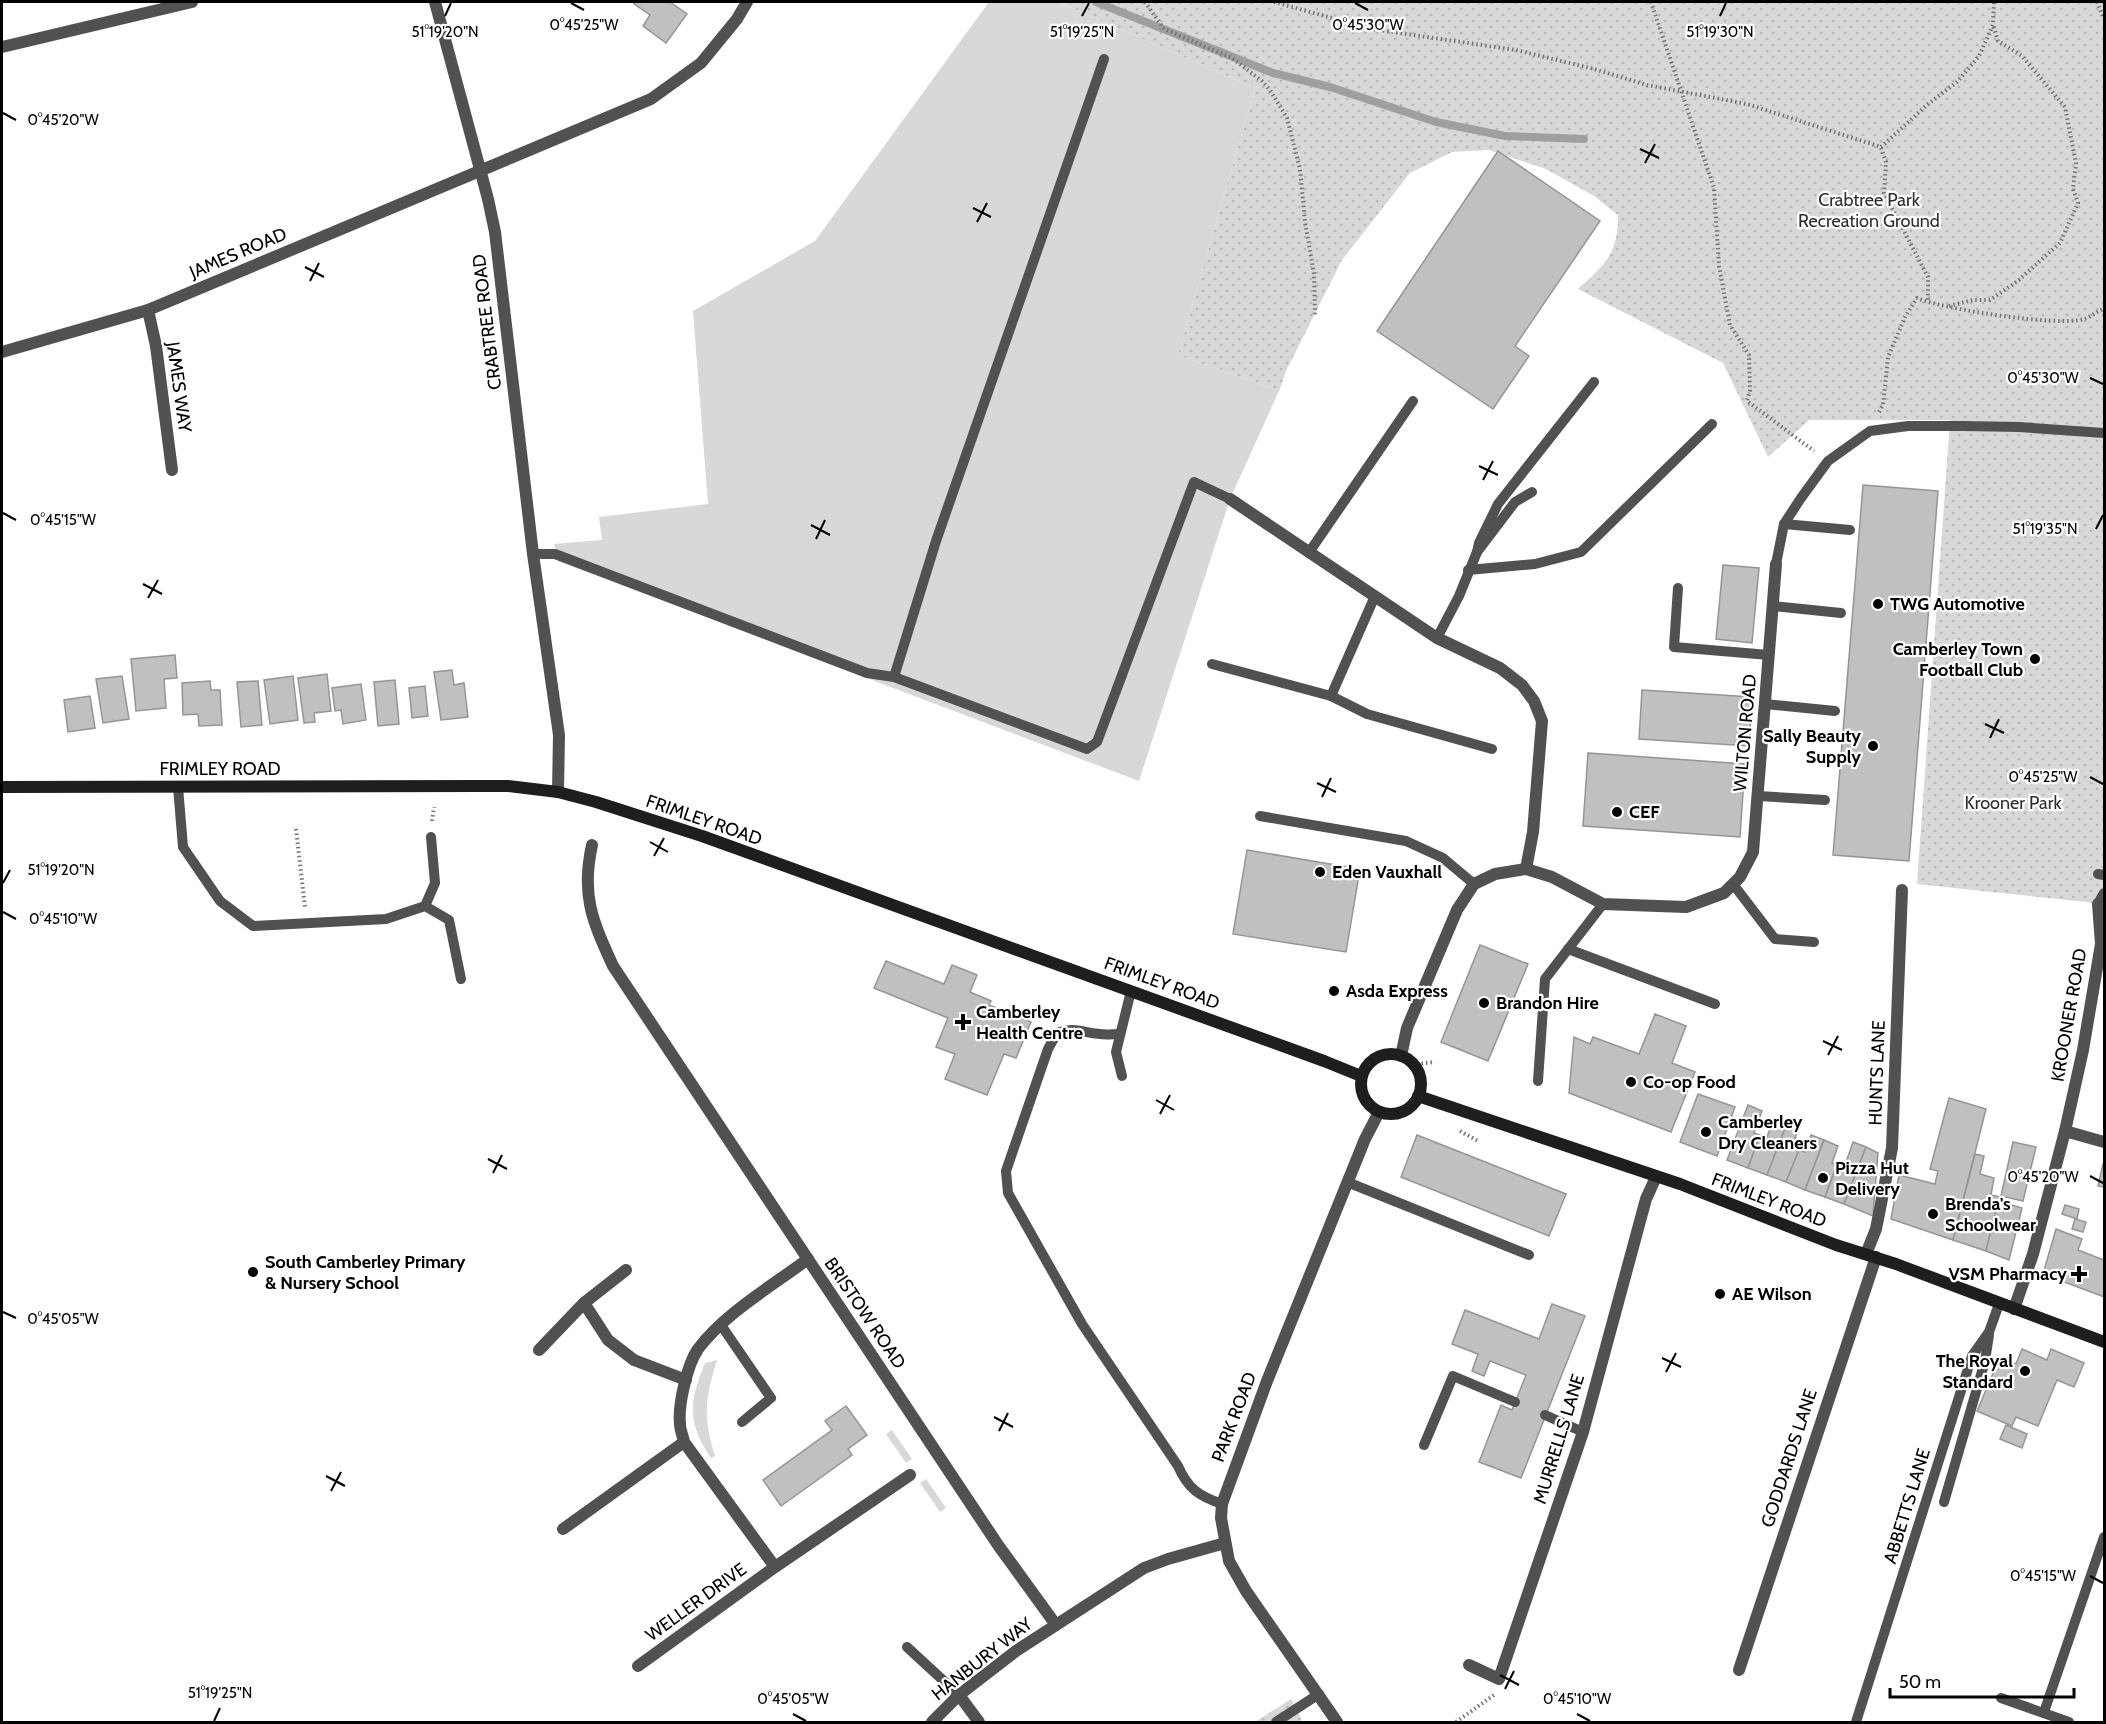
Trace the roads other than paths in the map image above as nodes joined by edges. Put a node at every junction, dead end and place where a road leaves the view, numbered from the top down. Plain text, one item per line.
1 (192, 2) edge
2 (435, 2) edge
3 (747, 2) edge
4 (2, 47) edge
5 (1104, 59) dead end
6 (480, 170) junction
7 (148, 310) junction
8 (2, 350) edge
9 (1594, 382) dead end
10 (1413, 401) dead end
11 (1712, 424) dead end
12 (2104, 433) edge
13 (172, 470) dead end
14 (1532, 492) dead end
15 (1230, 499) joint
16 (1784, 524) junction
17 (1850, 530) dead end
18 (1310, 551) junction
19 (1477, 552) junction
20 (533, 554) junction
21 (1776, 564) joint
22 (1468, 570) junction
23 (1678, 588) dead end
24 (1375, 596) junction
25 (1773, 606) junction
26 (1841, 613) dead end
27 (1437, 638) junction
28 (1769, 655) junction
29 (1212, 664) dead end
30 (894, 677) junction
31 (1331, 696) junction
32 (1765, 704) junction
33 (1835, 711) dead end
34 (1492, 749) dead end
35 (2, 787) edge
36 (178, 787) junction
37 (558, 792) junction
38 (1758, 796) junction
39 (1825, 800) dead end
40 (1260, 816) dead end
41 (431, 837) dead end
42 (592, 845) dead end
43 (1526, 869) junction
44 (1474, 884) junction
45 (1733, 884) junction
46 (1902, 890) dead end
47 (2102, 898) edge
48 (1603, 904) junction
49 (425, 906) junction
50 (1814, 942) dead end
51 (1568, 949) junction
52 (461, 979) dead end
53 (1131, 991) junction
54 (1715, 1004) dead end
55 (1120, 1034) junction
56 (1401, 1056) junction
57 (1122, 1076) dead end
58 (1361, 1076) junction
59 (1538, 1081) dead end
60 (1419, 1096) junction
61 (1379, 1112) junction
62 (2065, 1131) junction
63 (2104, 1142) edge
64 (1656, 1176) junction
65 (1347, 1182) junction
66 (1529, 1254) dead end
67 (1871, 1256) junction
68 (808, 1259) junction
69 (626, 1270) dead end
70 (584, 1303) junction
71 (1999, 1304) junction
72 (2014, 1309) junction
73 (721, 1325) junction
74 (1989, 1332) junction
75 (2104, 1342) edge
76 (539, 1350) dead end
77 (686, 1380) junction
78 (1515, 1402) dead end
79 (1545, 1415) dead end
80 (742, 1422) dead end
81 (1583, 1432) junction
82 (684, 1442) junction
83 (1424, 1445) dead end
84 (910, 1475) dead end
85 (1944, 1502) dead end
86 (1222, 1504) junction
87 (563, 1529) dead end
88 (2104, 1537) edge
89 (1225, 1543) junction
90 (775, 1567) junction
91 (1056, 1625) junction
92 (907, 1647) dead end
93 (1468, 1665) dead end
94 (638, 1666) dead end
95 (1739, 1670) dead end
96 (1319, 1694) junction
97 (959, 1695) junction
98 (2001, 1698) dead end
99 (2044, 1712) junction
100 (932, 1722) edge
101 (979, 1722) edge
102 (1276, 1722) edge
103 (1337, 1722) edge
104 (1856, 1722) edge
105 (2069, 1722) edge

1 - 4 street
2 - 6 street, CRABTREE ROAD
3 - 6 street
5 - 30 lane
6 - 7 street, JAMES ROAD
6 - 20 street, CRABTREE ROAD
7 - 8 street, JAMES ROAD
7 - 13 street, JAMES WAY
9 - 19 lane
10 - 18 lane
11 - 22 lane
12 - 16 lane, WILTON ROAD
14 - 19 lane
15 - 18 street
15 - 30 lane
16 - 17 lane
16 - 21 lane, WILTON ROAD
18 - 24 street
19 - 22 lane
20 - 30 lane
20 - 37 street, CRABTREE ROAD
21 - 25 street, WILTON ROAD
22 - 27 lane
23 - 28 lane
24 - 27 street
24 - 31 lane
25 - 26 lane
25 - 28 street, WILTON ROAD
27 - 43 street
28 - 32 street, WILTON ROAD
29 - 31 lane
31 - 34 lane
32 - 33 lane
32 - 38 street, WILTON ROAD
35 - 36 main road, FRIMLEY ROAD
36 - 37 main road, FRIMLEY ROAD
36 - 49 lane
37 - 53 main road, FRIMLEY ROAD
38 - 39 lane
38 - 45 street, WILTON ROAD
40 - 44 lane
41 - 49 lane
42 - 68 street, BRISTOW ROAD
43 - 44 street, WILTON ROAD
43 - 48 street, WILTON ROAD
44 - 56 street
45 - 48 street, WILTON ROAD
45 - 50 lane
46 - 67 street, HUNTS LANE
47 - 62 street, KROONER ROAD
48 - 51 lane
49 - 52 lane
51 - 54 lane
51 - 59 lane
53 - 55 lane
53 - 58 main road, FRIMLEY ROAD
55 - 57 lane
55 - 86 lane
56 - 58 main road
56 - 60 main road
58 - 61 main road
60 - 61 main road
60 - 64 main road, FRIMLEY ROAD
61 - 65 street, PARK ROAD
62 - 63 street
62 - 72 street, KROONER ROAD
64 - 67 main road, FRIMLEY ROAD
64 - 81 street, MURRELLS LANE
65 - 66 lane
65 - 86 street, PARK ROAD
67 - 71 main road, FRIMLEY ROAD
67 - 95 street, GODDARDS LANE
68 - 73 street, WELLER DRIVE
68 - 91 street, BRISTOW ROAD
69 - 70 street
70 - 76 street
70 - 77 street
71 - 72 main road, FRIMLEY ROAD
71 - 74 lane, ABBETTS LANE
72 - 75 main road, FRIMLEY ROAD
73 - 77 street, WELLER DRIVE
73 - 80 lane
74 - 85 lane
74 - 104 lane, ABBETTS LANE
77 - 82 street, WELLER DRIVE
78 - 83 lane
79 - 81 lane
81 - 93 street, MURRELLS LANE
82 - 87 street
82 - 90 street, WELLER DRIVE
84 - 90 street, WELLER DRIVE
86 - 89 street, PARK ROAD
88 - 99 lane
89 - 91 street
89 - 96 street, PARK ROAD
90 - 94 street, WELLER DRIVE
91 - 97 street, HANBURY WAY
92 - 97 lane
96 - 102 lane
96 - 103 street, PARK ROAD
97 - 100 street, HANBURY WAY
97 - 101 street
98 - 99 lane
99 - 105 lane

